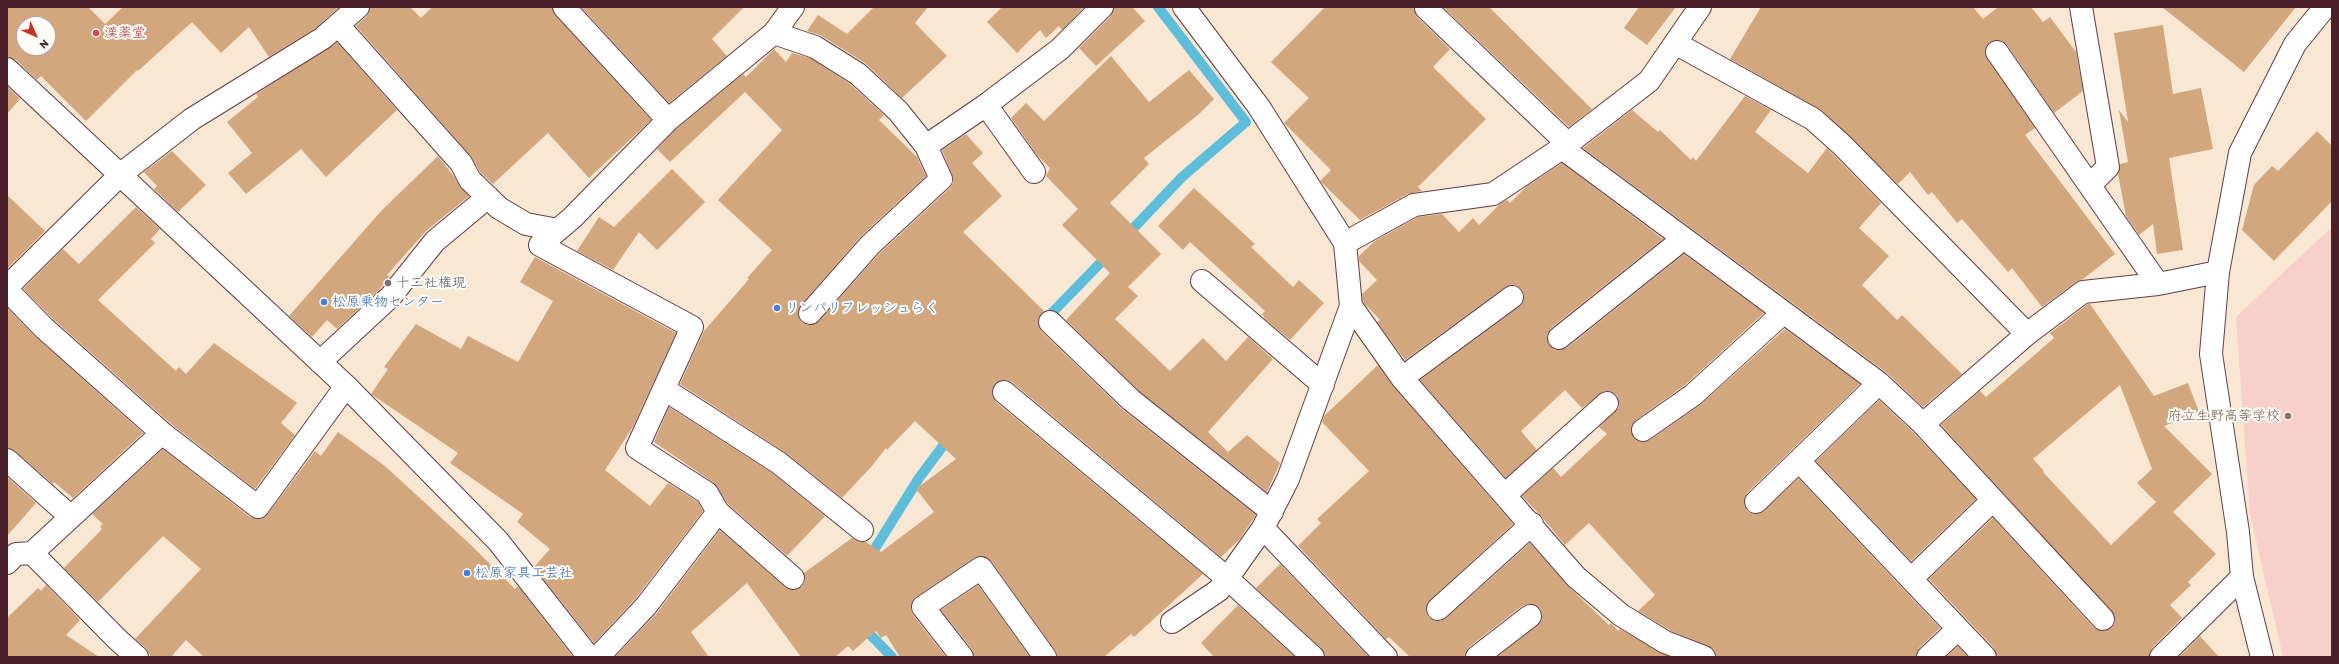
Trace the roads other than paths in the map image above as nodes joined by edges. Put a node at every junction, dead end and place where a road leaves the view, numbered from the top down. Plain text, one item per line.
1 (358, 7) edge
2 (564, 7) edge
3 (793, 7) edge
4 (1102, 7) edge
5 (1184, 7) edge
6 (1700, 7) edge
7 (2081, 7) edge
8 (2325, 7) edge
9 (1426, 8) dead end
10 (338, 25) junction
11 (774, 33) junction
12 (1675, 43) junction
13 (1997, 52) dead end
14 (7, 69) edge
15 (986, 105) junction
16 (668, 120) junction
17 (926, 146) junction
18 (1565, 146) junction
19 (1034, 172) dead end
20 (121, 174) junction
21 (2090, 185) junction
22 (488, 197) junction
23 (558, 230) junction
24 (1683, 239) junction
25 (1345, 243) junction
26 (2218, 272) junction
27 (1202, 281) dead end
28 (2158, 284) junction
29 (7, 289) edge
30 (1512, 296) dead end
31 (1351, 306) junction
32 (810, 313) dead end
33 (1783, 313) junction
34 (1050, 322) dead end
35 (2027, 334) junction
36 (1559, 338) dead end
37 (320, 362) junction
38 (1402, 378) junction
39 (1879, 383) junction
40 (1323, 385) junction
41 (346, 386) junction
42 (664, 389) junction
43 (1004, 392) dead end
44 (1607, 403) dead end
45 (1923, 424) junction
46 (1643, 430) dead end
47 (162, 433) junction
48 (7, 460) edge
49 (1799, 461) junction
50 (1506, 494) junction
51 (1993, 500) junction
52 (1756, 502) dead end
53 (718, 512) junction
54 (71, 517) junction
55 (1268, 520) junction
56 (1532, 524) junction
57 (862, 530) dead end
58 (32, 553) junction
59 (7, 563) edge
60 (2242, 577) junction
61 (793, 578) dead end
62 (1228, 579) junction
63 (1911, 579) junction
64 (1438, 609) dead end
65 (1530, 616) dead end
66 (2103, 620) dead end
67 (1172, 622) dead end
68 (1958, 629) junction
69 (1661, 649) edge
70 (137, 657) edge
71 (589, 657) edge
72 (598, 657) edge
73 (962, 657) edge
74 (1044, 657) edge
75 (1313, 657) edge
76 (1386, 657) edge
77 (1478, 657) edge
78 (1704, 657) edge
79 (1928, 657) edge
80 (1985, 657) edge
81 (2161, 657) edge
82 (2262, 657) edge

1 - 10 street
2 - 16 street
3 - 11 street
4 - 15 street
5 - 25 street
6 - 12 street
7 - 21 street
8 - 26 street
9 - 18 street
10 - 20 street
10 - 22 street
11 - 16 street
11 - 17 street
12 - 18 street
12 - 35 street
13 - 21 street
14 - 20 street
15 - 17 street
15 - 19 street
16 - 23 street
17 - 32 street
18 - 24 street
18 - 25 street
20 - 29 street
20 - 37 street
21 - 28 street
22 - 23 street
22 - 37 street
23 - 42 street
24 - 33 street
24 - 36 street
25 - 31 street
26 - 28 street
26 - 60 street
27 - 40 street
28 - 35 street
29 - 47 street
30 - 38 street
31 - 38 street
31 - 40 street
33 - 39 street
33 - 46 street
34 - 55 street
35 - 45 street
37 - 41 street
38 - 50 street
39 - 45 street
39 - 49 street
40 - 55 street
41 - 47 street
41 - 71 street
42 - 53 street
42 - 57 street
43 - 62 street
44 - 50 street
45 - 51 street
47 - 54 street
48 - 54 street
49 - 52 street
49 - 63 street
50 - 56 street
51 - 63 street
51 - 66 street
53 - 61 street
53 - 72 street
54 - 58 street
55 - 62 street
55 - 76 street
56 - 64 street
56 - 69 street
58 - 59 street
58 - 70 street
60 - 81 street
60 - 82 street
62 - 67 street
62 - 75 street
63 - 68 street
65 - 77 street
68 - 79 street
68 - 80 street
69 - 78 street
73 - 74 street

